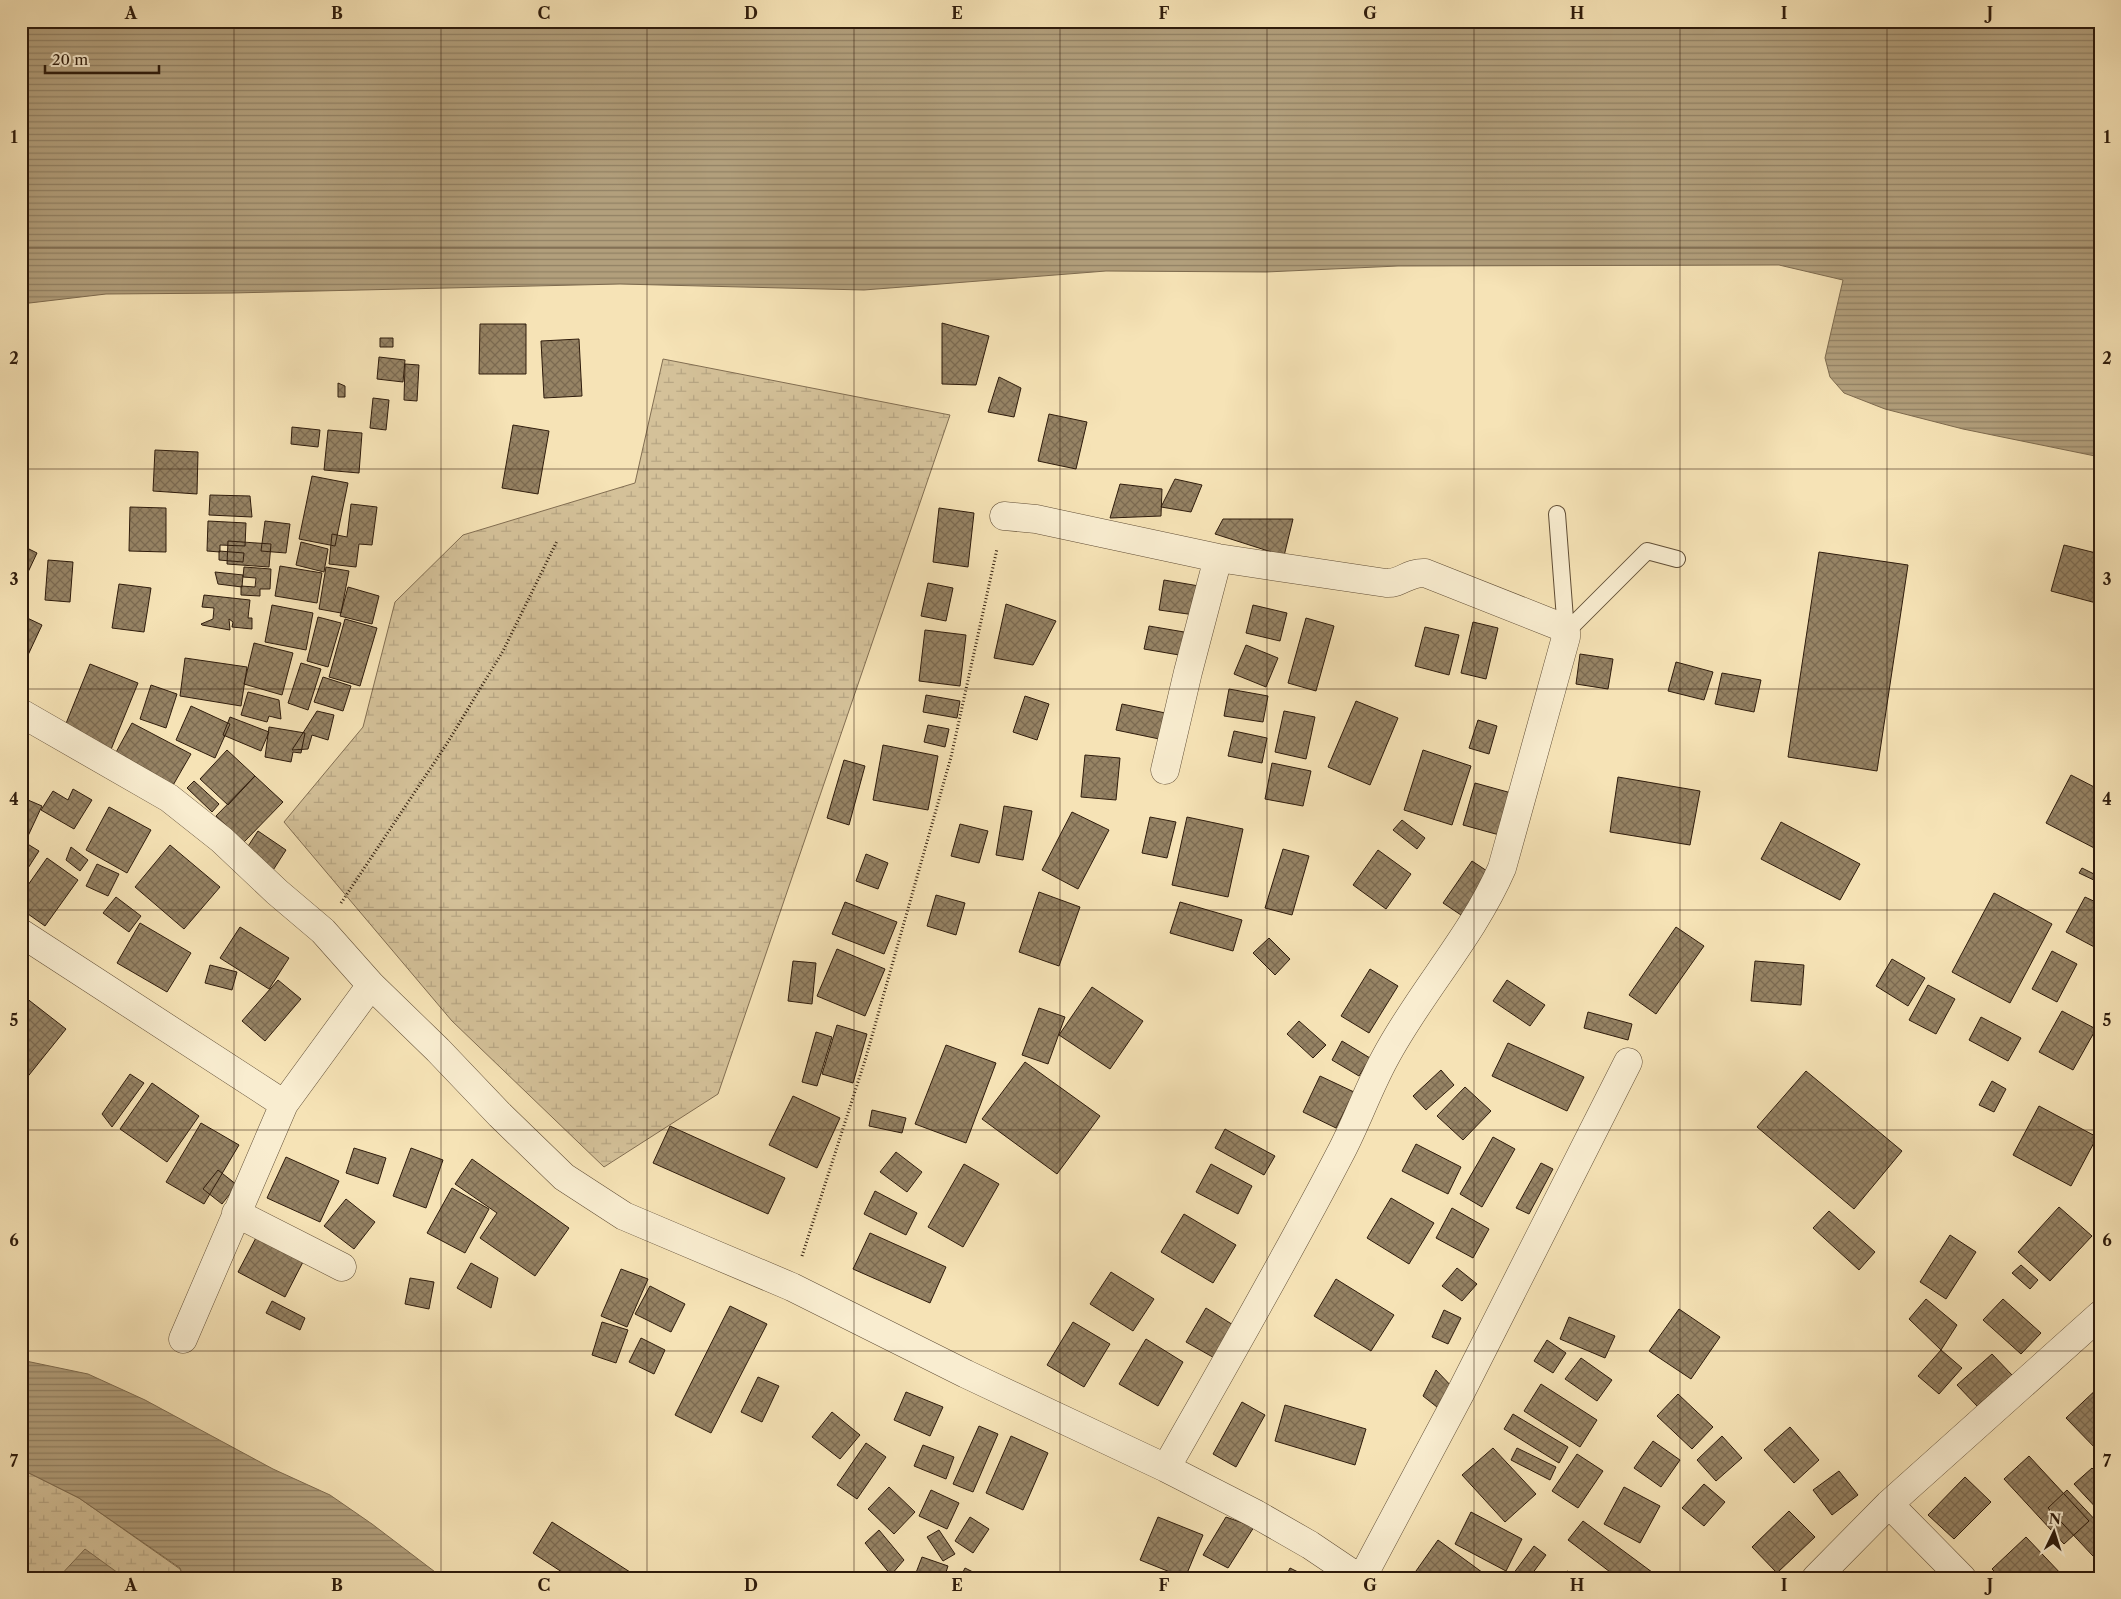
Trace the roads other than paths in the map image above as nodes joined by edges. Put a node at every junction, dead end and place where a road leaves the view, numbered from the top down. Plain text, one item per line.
1 (1557, 514) dead end
2 (1004, 516) road end
3 (1218, 558) junction
4 (1677, 559) dead end
5 (1566, 632) junction
6 (21, 713) edge
7 (1166, 770) dead end
8 (21, 932) edge
9 (371, 985) junction
10 (1628, 1062) dead end
11 (284, 1104) junction
12 (236, 1213) junction
13 (342, 1267) dead end
14 (2100, 1315) edge
15 (183, 1338) dead end
16 (1166, 1468) junction
17 (1889, 1504) junction
18 (1358, 1578) edge
19 (1362, 1578) edge
20 (1816, 1578) edge
21 (1962, 1578) edge

1 - 5 lane
2 - 3 street
3 - 5 street
3 - 7 street
4 - 5 lane
5 - 16 street
6 - 9 street
8 - 11 street
9 - 11 street
9 - 16 street
10 - 19 street
11 - 12 street
12 - 13 street
12 - 15 street
14 - 17 street
16 - 18 street
17 - 20 street
17 - 21 street

